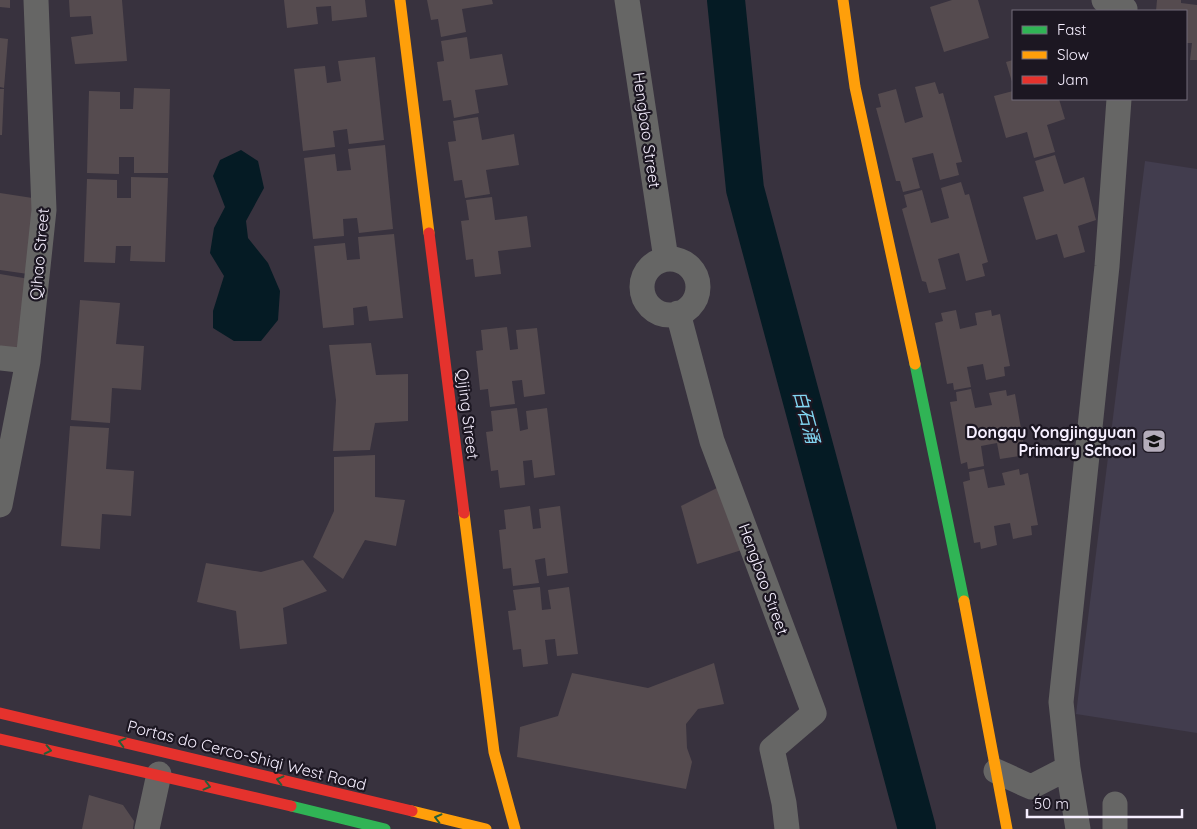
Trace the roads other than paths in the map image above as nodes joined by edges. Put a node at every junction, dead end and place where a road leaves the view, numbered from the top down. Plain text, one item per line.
1 (36, 0) edge
2 (400, 0) edge
3 (627, 0) edge
4 (843, 0) edge
5 (1119, 100) edge
6 (666, 259) junction
7 (678, 314) junction
8 (0, 358) edge
9 (28, 361) junction
10 (0, 505) edge
11 (0, 713) edge
12 (0, 739) edge
13 (1068, 768) junction
14 (996, 771) junction
15 (159, 774) junction
16 (1115, 804) dead end
17 (147, 829) edge
18 (385, 829) edge
19 (486, 829) edge
20 (515, 829) edge
21 (787, 829) edge
22 (1007, 829) edge
23 (1078, 829) edge
24 (1115, 829) edge

1 - 9 street, Qihao Street
2 - 20 street, Qijing Street
3 - 6 street, Hengbao Street
4 - 14 street
5 - 13 street
6 - 7 street
6 - 7 street
7 - 21 street, Hengbao Street
8 - 9 street
9 - 10 street, Qihao Street
19 -> 11 street, Portas do Cerco-Shiqi West Road
12 -> 15 street
13 - 14 street
13 - 23 street
14 - 22 street
15 - 17 street
15 -> 18 street
16 - 24 street

